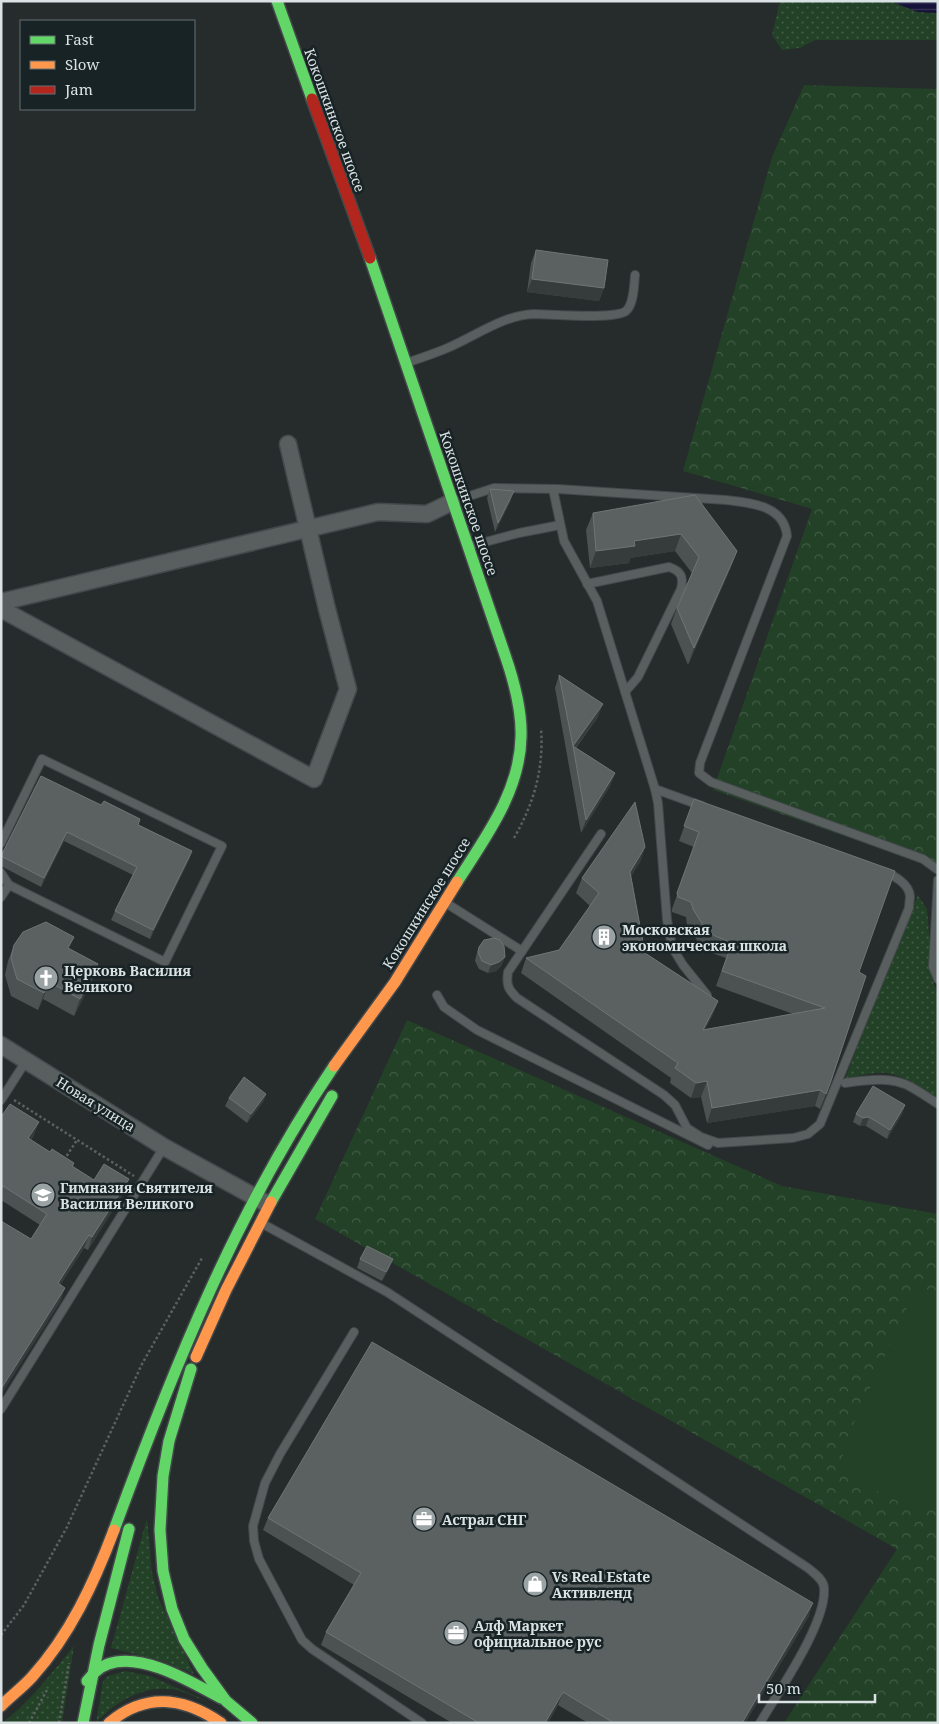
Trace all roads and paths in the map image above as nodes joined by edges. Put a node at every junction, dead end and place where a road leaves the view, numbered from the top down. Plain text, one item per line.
1 (277, 1) edge
2 (635, 275) dead end
3 (407, 363) junction
4 (288, 444) dead end
5 (553, 489) junction
6 (452, 502) junction
7 (560, 525) junction
8 (309, 528) junction
9 (468, 546) junction
10 (587, 584) junction
11 (1, 602) edge
12 (1, 609) edge
13 (625, 692) junction
14 (654, 789) junction
15 (710, 808) edge
16 (601, 834) dead end
17 (1, 843) edge
18 (875, 868) edge
19 (938, 870) edge
20 (1, 873) edge
21 (938, 880) edge
22 (9, 885) junction
23 (1, 897) edge
24 (444, 902) junction
25 (522, 951) junction
26 (938, 979) edge
27 (437, 995) dead end
28 (707, 995) edge
29 (384, 997) junction
30 (1, 1045) edge
31 (355, 1057) dead end
32 (26, 1061) junction
33 (845, 1084) dead end
34 (336, 1089) dead end
35 (6, 1092) junction
36 (1, 1100) edge
37 (938, 1104) edge
38 (77, 1140) junction
39 (708, 1145) dead end
40 (164, 1147) junction
41 (63, 1162) edge
42 (143, 1182) junction
43 (256, 1197) junction
44 (271, 1205) junction
45 (261, 1223) junction
46 (203, 1256) dead end
47 (354, 1332) dead end
48 (191, 1368) junction
49 (1, 1410) edge
50 (153, 1464) dead end
51 (128, 1495) junction
52 (133, 1518) dead end
53 (97, 1606) dead end
54 (1, 1635) edge
55 (70, 1655) dead end
56 (81, 1668) dead end
57 (92, 1675) junction
58 (48, 1688) dead end
59 (226, 1701) junction
60 (1, 1706) edge
61 (29, 1723) edge
62 (58, 1723) edge
63 (82, 1723) edge
64 (109, 1723) edge
65 (221, 1723) edge
66 (252, 1723) edge
67 (422, 1723) edge
68 (760, 1723) edge

1 - 3 main road, Кокошкинское шоссе
2 - 3 lane
3 - 6 main road, Кокошкинское шоссе
4 - 8 street
5 - 6 lane
5 - 7 lane
5 - 19 lane
6 - 8 street
6 - 9 main road, Кокошкинское шоссе
7 - 9 lane
7 - 10 lane
8 - 11 street
8 - 12 street
9 - 24 main road, Кокошкинское шоссе
10 - 13 lane
10 - 13 lane
13 - 14 lane
14 - 15 lane
14 - 28 lane
16 - 25 lane
17 - 22 lane
18 - 25 lane
20 - 22 lane
21 - 26 lane
22 - 23 lane
24 - 25 lane
24 - 29 main road, Кокошкинское шоссе
27 - 39 lane
29 - 31 main road
29 - 43 main road
30 - 32 street, Новая улица
32 - 35 lane
32 - 40 street, Новая улица
33 - 37 lane
34 - 44 main road
35 - 36 lane
35 - 38 path
38 - 41 path
38 - 42 path
40 - 42 lane
40 - 43 street, Новая улица
42 - 49 lane
43 - 44 street, Новая улица
43 - 51 main road
44 - 45 main road
45 - 48 main road
45 - 68 lane
46 - 54 path
47 - 67 lane
48 - 50 main road
48 - 59 main road
51 - 53 main road
51 - 60 main road
52 - 57 main road
55 - 62 path
56 - 57 main road
57 - 59 main road
57 - 63 main road
58 - 61 path
59 - 66 main road
64 - 65 main road

